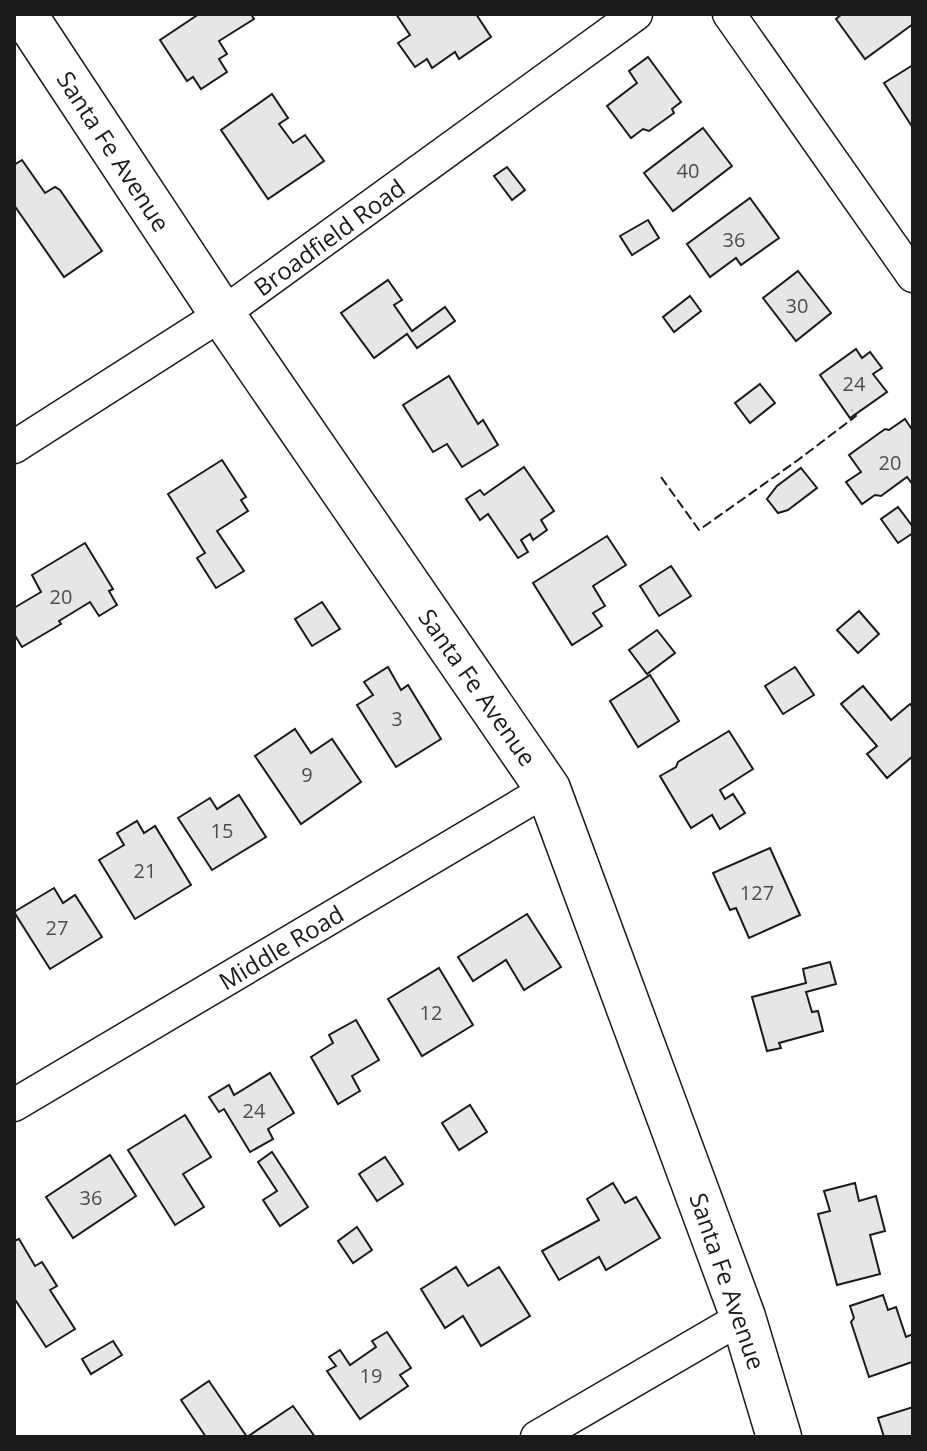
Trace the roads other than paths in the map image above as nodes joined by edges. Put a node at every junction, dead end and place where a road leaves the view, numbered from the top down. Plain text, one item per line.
1 (24, 14) edge
2 (636, 14) edge
3 (729, 14) edge
4 (913, 276) edge
5 (222, 314) junction
6 (14, 447) edge
7 (548, 789) junction
8 (14, 1105) edge
9 (743, 1317) junction
10 (537, 1437) edge
11 (779, 1437) edge

1 - 5 main road, Santa Fe Avenue
2 - 5 street, Broadfield Road
3 - 4 street
5 - 6 street, Broadfield Road
5 - 7 main road, Santa Fe Avenue
7 - 8 street, Middle Road
7 - 9 main road, Santa Fe Avenue
9 - 10 street
9 - 11 main road, Santa Fe Avenue

